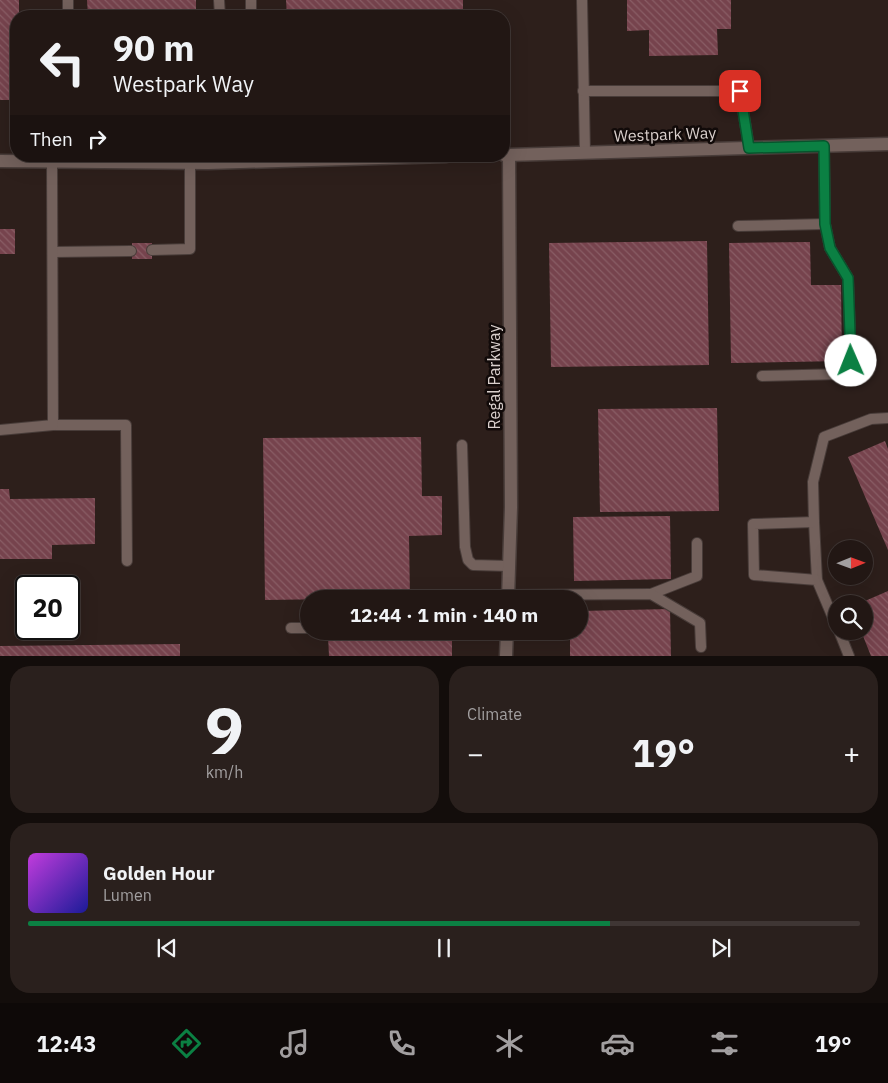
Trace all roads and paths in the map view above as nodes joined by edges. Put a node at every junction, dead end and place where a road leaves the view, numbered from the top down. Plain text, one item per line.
1 (582, 0) edge
2 (584, 91) junction
3 (888, 144) edge
4 (824, 146) junction
5 (749, 148) junction
6 (584, 152) junction
7 (510, 155) edge
8 (0, 162) edge
9 (52, 162) joint
10 (161, 162) edge
11 (198, 162) edge
12 (506, 162) edge
13 (190, 163) junction
14 (825, 224) junction
15 (738, 226) dead end
16 (152, 250) dead end
17 (131, 251) dead end
18 (53, 252) junction
19 (762, 376) dead end
20 (888, 418) edge
21 (53, 425) junction
22 (0, 430) edge
23 (462, 444) dead end
24 (814, 522) junction
25 (698, 543) dead end
26 (127, 561) dead end
27 (509, 566) junction
28 (817, 580) junction
29 (508, 590) edge
30 (651, 594) junction
31 (588, 595) edge
32 (828, 606) edge
33 (291, 628) dead end
34 (300, 628) edge
35 (507, 640) edge
36 (843, 640) edge
37 (701, 647) dead end
38 (506, 656) edge
39 (849, 656) edge

1 - 2 lane
2 - 5 lane
2 - 6 lane
3 - 4 street, Westpark Way
4 - 5 street, Westpark Way
4 - 14 lane
5 - 6 street, Westpark Way
6 - 7 street, Westpark Way
8 - 9 street
9 - 18 lane
10 - 13 street
11 - 13 street
12 - 27 street, Regal Parkway
13 - 16 lane
14 - 15 lane
14 - 19 lane
17 - 18 lane
18 - 21 lane
20 - 24 lane
21 - 22 lane
21 - 26 lane
23 - 27 lane
24 - 28 lane
24 - 28 lane
25 - 30 lane
27 - 29 street, Regal Parkway
28 - 32 lane
30 - 31 lane
30 - 37 lane
33 - 34 lane
35 - 38 street
36 - 39 lane

